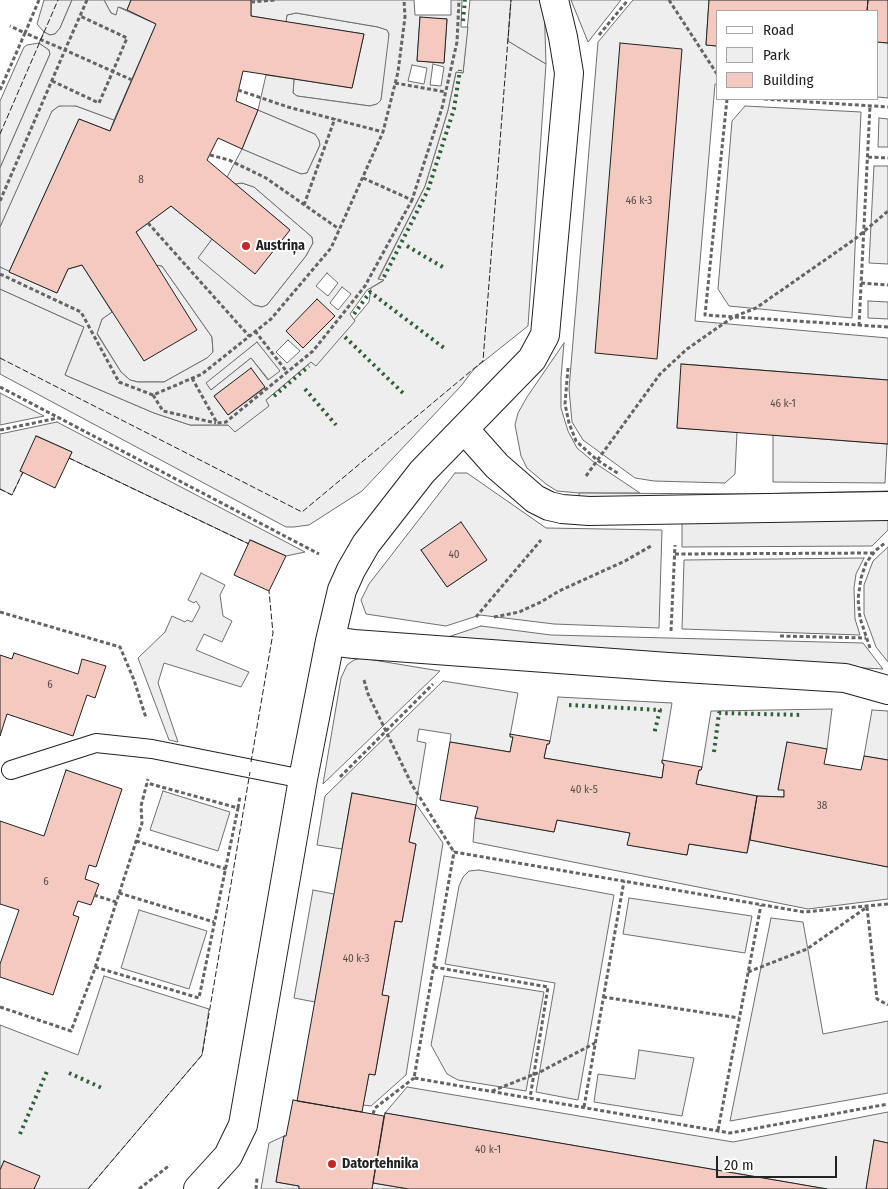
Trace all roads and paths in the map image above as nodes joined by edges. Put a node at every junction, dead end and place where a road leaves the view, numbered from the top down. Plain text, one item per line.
1 (39, 0) edge
2 (87, 0) edge
3 (275, 0) edge
4 (404, 0) edge
5 (459, 0) edge
6 (554, 0) edge
7 (628, 0) edge
8 (669, 0) edge
9 (251, 2) dead end
10 (80, 16) junction
11 (10, 26) dead end
12 (25, 33) junction
13 (594, 41) dead end
14 (65, 50) junction
15 (114, 71) junction
16 (716, 72) edge
17 (132, 80) dead end
18 (52, 81) junction
19 (395, 83) junction
20 (0, 90) edge
21 (238, 90) dead end
22 (446, 92) junction
23 (726, 100) edge
24 (779, 100) edge
25 (870, 106) junction
26 (888, 108) edge
27 (335, 118) junction
28 (382, 132) junction
29 (210, 155) dead end
30 (868, 157) junction
31 (888, 158) edge
32 (363, 178) junction
33 (412, 200) junction
34 (0, 201) edge
35 (304, 205) junction
36 (888, 211) edge
37 (148, 223) dead end
38 (340, 229) junction
39 (864, 231) junction
40 (0, 274) edge
41 (861, 283) junction
42 (888, 285) edge
43 (733, 317) junction
44 (859, 326) junction
45 (888, 327) edge
46 (255, 331) junction
47 (249, 336) junction
48 (569, 365) dead end
49 (287, 372) junction
50 (192, 378) junction
51 (0, 387) edge
52 (153, 395) junction
53 (59, 418) junction
54 (217, 423) junction
55 (464, 429) junction
56 (0, 430) edge
57 (597, 460) junction
58 (625, 478) dead end
59 (888, 506) edge
60 (562, 509) junction
61 (677, 521) junction
62 (888, 540) edge
63 (874, 552) junction
64 (675, 554) junction
65 (351, 570) junction
66 (0, 612) edge
67 (490, 618) dead end
68 (474, 621) dead end
69 (342, 642) junction
70 (874, 656) dead end
71 (668, 667) junction
72 (436, 681) dead end
73 (888, 690) edge
74 (386, 733) junction
75 (156, 750) junction
76 (11, 770) dead end
77 (339, 778) dead end
78 (303, 779) junction
79 (147, 783) junction
80 (136, 840) junction
81 (454, 852) junction
82 (226, 869) junction
83 (624, 881) junction
84 (119, 893) junction
85 (94, 895) dead end
86 (116, 902) junction
87 (888, 904) edge
88 (761, 905) junction
89 (867, 907) junction
90 (215, 922) junction
91 (95, 966) junction
92 (434, 967) junction
93 (748, 972) junction
94 (603, 996) junction
95 (888, 1005) edge
96 (0, 1007) edge
97 (740, 1018) junction
98 (595, 1043) junction
99 (534, 1074) junction
100 (414, 1078) junction
101 (492, 1092) junction
102 (530, 1098) junction
103 (888, 1104) edge
104 (584, 1107) junction
105 (373, 1114) dead end
106 (718, 1130) junction
107 (259, 1170) dead end
108 (198, 1189) edge
109 (256, 1189) edge

1 - 12 path
2 - 10 path
3 - 9 path
4 - 19 path
5 - 22 path
6 - 55 street
7 - 13 path
8 - 16 path
10 - 14 path
10 - 15 path
11 - 12 path
12 - 14 path
12 - 20 path
14 - 15 path
14 - 18 path
15 - 17 path
15 - 18 path
18 - 34 path
19 - 22 path
19 - 28 path
21 - 27 path
22 - 33 path
23 - 43 path
24 - 25 path
25 - 26 path
25 - 30 path
27 - 28 path
27 - 35 path
28 - 32 path
29 - 35 path
30 - 31 path
30 - 39 path
32 - 33 path
32 - 38 path
33 - 49 path
35 - 38 path
36 - 39 path
37 - 47 path
38 - 46 path
39 - 41 path
39 - 43 path
40 - 52 path
41 - 42 path
41 - 44 path
43 - 44 path
43 - 57 path
44 - 45 path
46 - 47 path
46 - 49 path
47 - 50 path
48 - 57 path
49 - 54 path
50 - 52 path
50 - 54 path
51 - 53 path
52 - 54 path
53 - 56 path
53 - 65 path
55 - 60 street
55 - 65 street
57 - 58 path
57 - 60 path
59 - 61 street
60 - 61 street
60 - 68 path
61 - 64 path
61 - 67 path
62 - 63 path
63 - 64 path
63 - 70 path
64 - 71 path
65 - 69 street
66 - 75 path
69 - 71 street
69 - 74 path
69 - 78 street
71 - 73 street
72 - 74 path
74 - 77 path
74 - 81 path
75 - 76 lane
75 - 78 lane
75 - 79 path
78 - 108 street
79 - 80 path
79 - 82 path
80 - 82 path
80 - 84 path
81 - 83 path
81 - 92 path
82 - 90 path
83 - 88 path
83 - 94 path
84 - 86 path
84 - 90 path
85 - 86 path
86 - 91 path
87 - 89 path
88 - 89 path
88 - 93 path
89 - 93 path
89 - 95 path
90 - 91 path
91 - 96 path
92 - 99 path
92 - 100 path
93 - 97 path
94 - 97 path
94 - 98 path
97 - 106 path
98 - 99 path
98 - 104 path
99 - 101 path
99 - 102 path
100 - 101 path
100 - 105 path
101 - 102 path
102 - 104 path
103 - 106 path
104 - 106 path
107 - 109 path

